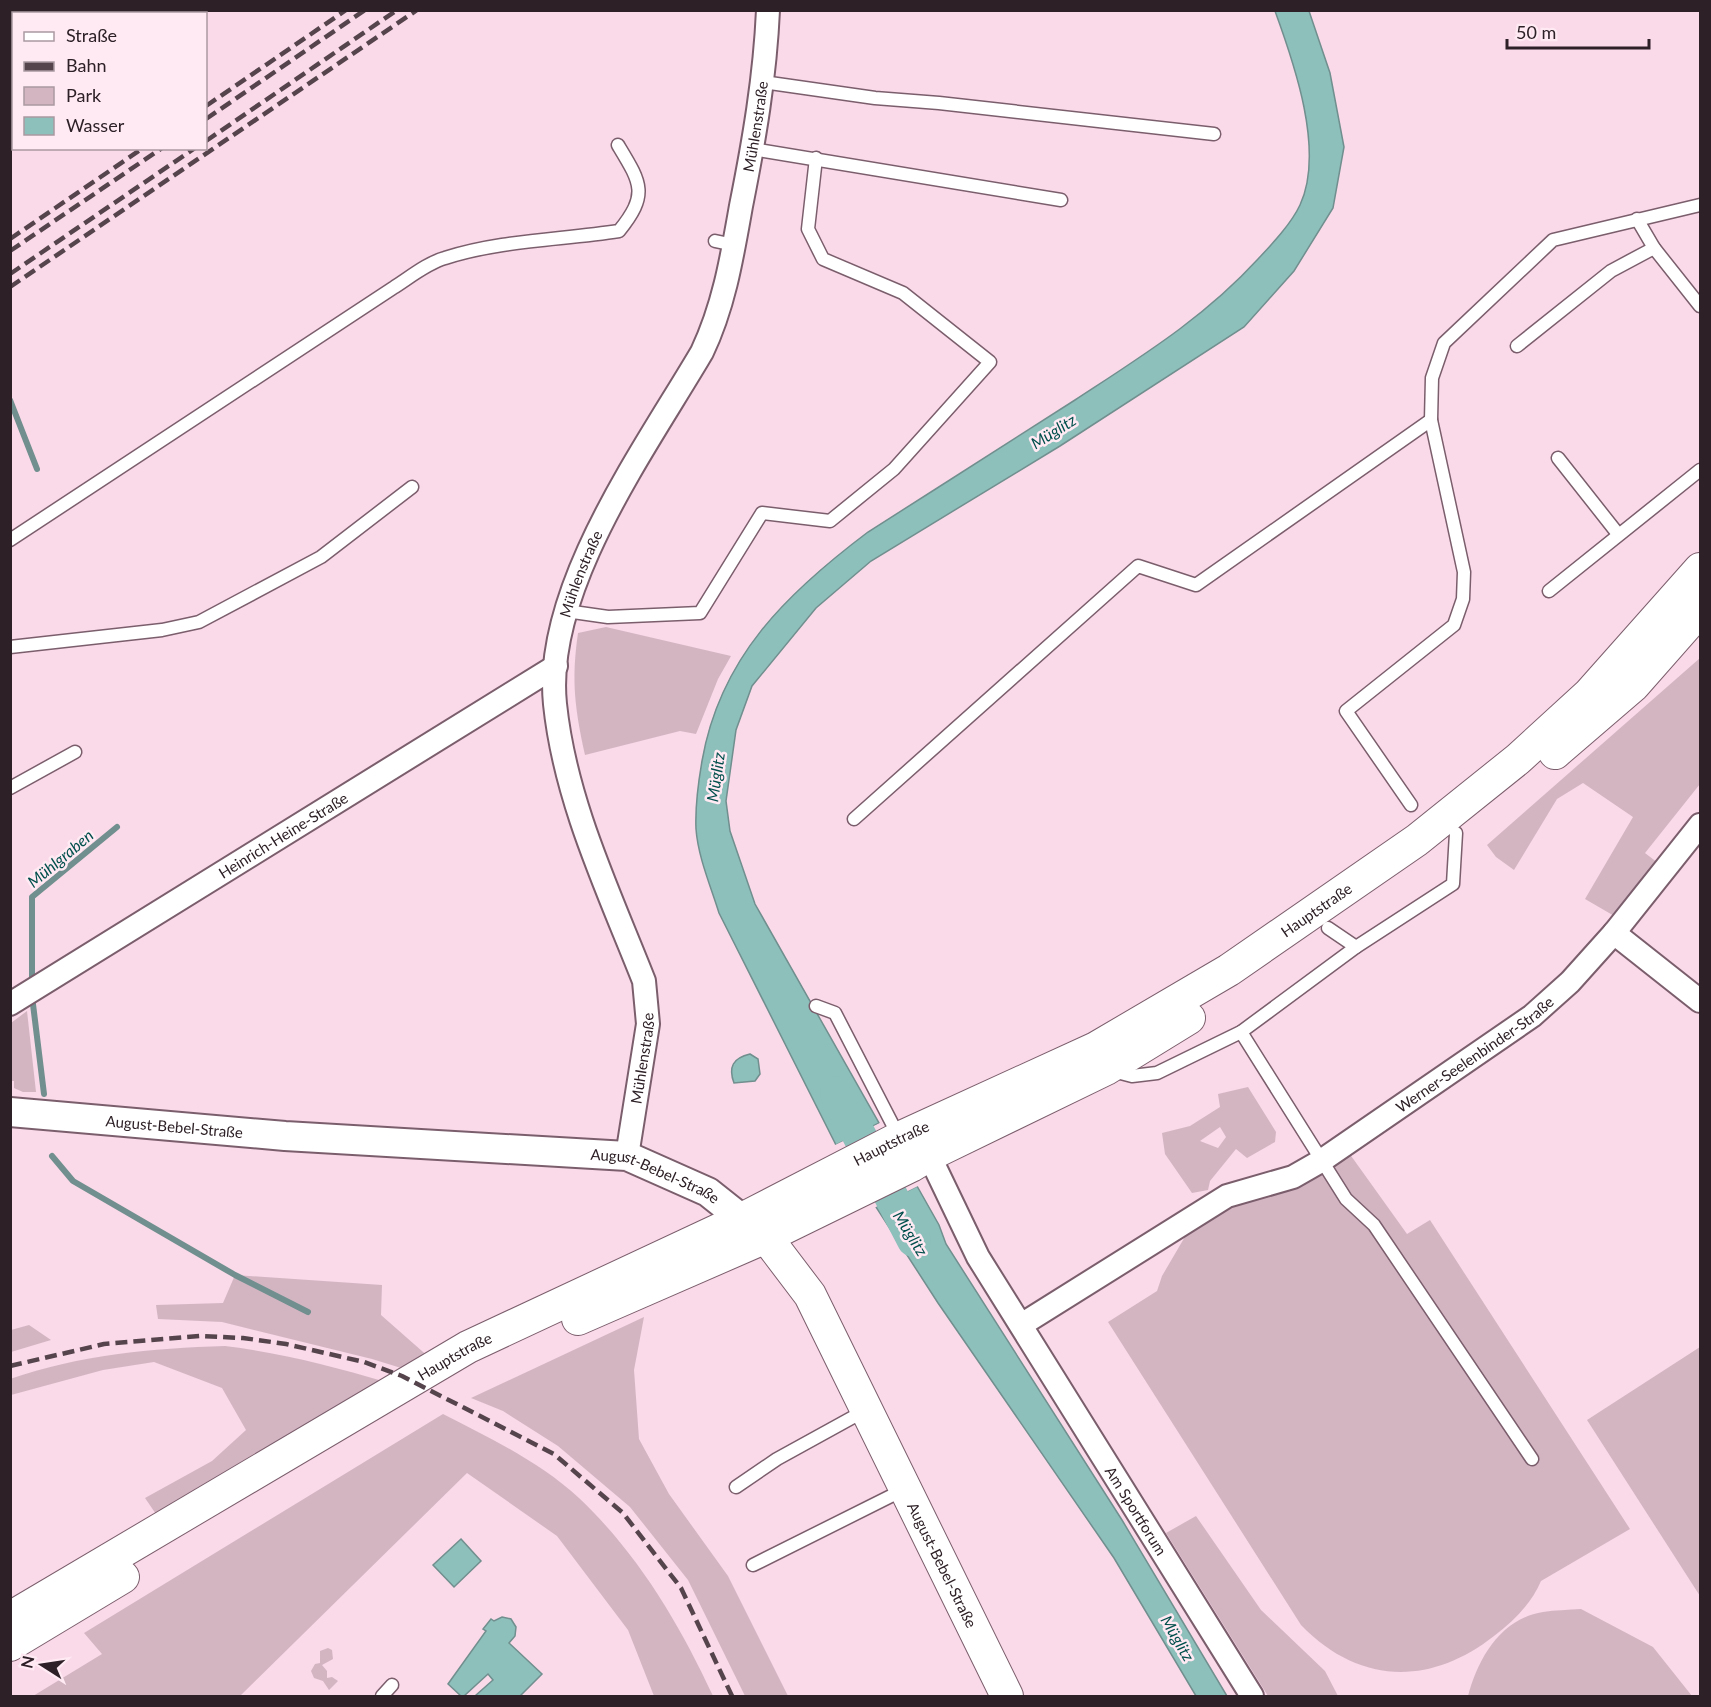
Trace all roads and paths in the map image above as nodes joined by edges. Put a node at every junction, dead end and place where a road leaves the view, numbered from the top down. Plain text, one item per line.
1 (768, 10) edge
2 (763, 82) junction
3 (1214, 134) dead end
4 (618, 145) dead end
5 (752, 149) junction
6 (816, 158) junction
7 (1061, 200) dead end
8 (1701, 205) edge
9 (1636, 219) junction
10 (1654, 248) junction
11 (1701, 306) edge
12 (1517, 346) dead end
13 (1431, 420) junction
14 (1558, 458) dead end
15 (1701, 470) edge
16 (412, 487) dead end
17 (1618, 534) junction
18 (10, 540) edge
19 (1701, 569) edge
20 (1549, 591) dead end
21 (1701, 610) edge
22 (566, 611) junction
23 (10, 647) edge
24 (556, 666) junction
25 (75, 752) dead end
26 (10, 788) edge
27 (1412, 805) dead end
28 (854, 819) dead end
29 (1701, 825) edge
30 (1456, 833) junction
31 (1328, 928) junction
32 (1614, 933) junction
33 (1356, 947) junction
34 (17, 1001) edge
35 (1701, 1001) edge
36 (816, 1006) dead end
37 (1240, 1032) junction
38 (1106, 1069) junction
39 (10, 1112) edge
40 (909, 1149) junction
41 (627, 1156) junction
42 (1321, 1161) junction
43 (754, 1228) junction
44 (1021, 1325) junction
45 (866, 1410) junction
46 (1532, 1460) dead end
47 (736, 1487) dead end
48 (905, 1489) junction
49 (753, 1565) dead end
50 (10, 1618) edge
51 (10, 1645) edge
52 (392, 1685) dead end
53 (382, 1696) edge
54 (1007, 1696) edge
55 (1252, 1696) edge

1 - 2 street, Mühlenstraße
2 - 3 lane
2 - 5 street, Mühlenstraße
4 - 18 lane
5 - 6 lane
5 - 22 street, Mühlenstraße
6 - 7 lane
6 - 22 lane
8 - 9 lane
9 - 10 lane
9 - 13 lane
10 - 11 lane
10 - 12 lane
13 - 27 lane
13 - 28 lane
14 - 17 lane
15 - 17 lane
16 - 23 lane
17 - 20 lane
19 - 40 main road, Hauptstraße
21 - 30 main road, Hauptstraße
22 - 24 street, Mühlenstraße
24 - 34 street, Heinrich-Heine-Straße
24 - 41 street, Mühlenstraße
25 - 26 lane
29 - 32 street, Werner-Seelenbinder-Straße
30 - 31 main road, Hauptstraße
30 - 33 lane
31 - 33 lane
31 - 38 main road, Hauptstraße
32 - 35 street
32 - 42 street, Werner-Seelenbinder-Straße
33 - 37 lane
36 - 40 lane
37 - 38 lane
37 - 42 lane
38 - 40 main road, Hauptstraße
39 - 41 street, August-Bebel-Straße
40 - 43 main road, Hauptstraße
40 - 44 street, Am Sportforum
41 - 43 street, August-Bebel-Straße
42 - 44 street
42 - 46 lane
43 - 45 main road, August-Bebel-Straße
43 - 50 main road, Hauptstraße
43 - 51 main road, Hauptstraße
44 - 55 street, Am Sportforum
45 - 47 lane
45 - 48 main road, August-Bebel-Straße
48 - 49 lane
48 - 54 main road, August-Bebel-Straße
52 - 53 lane

